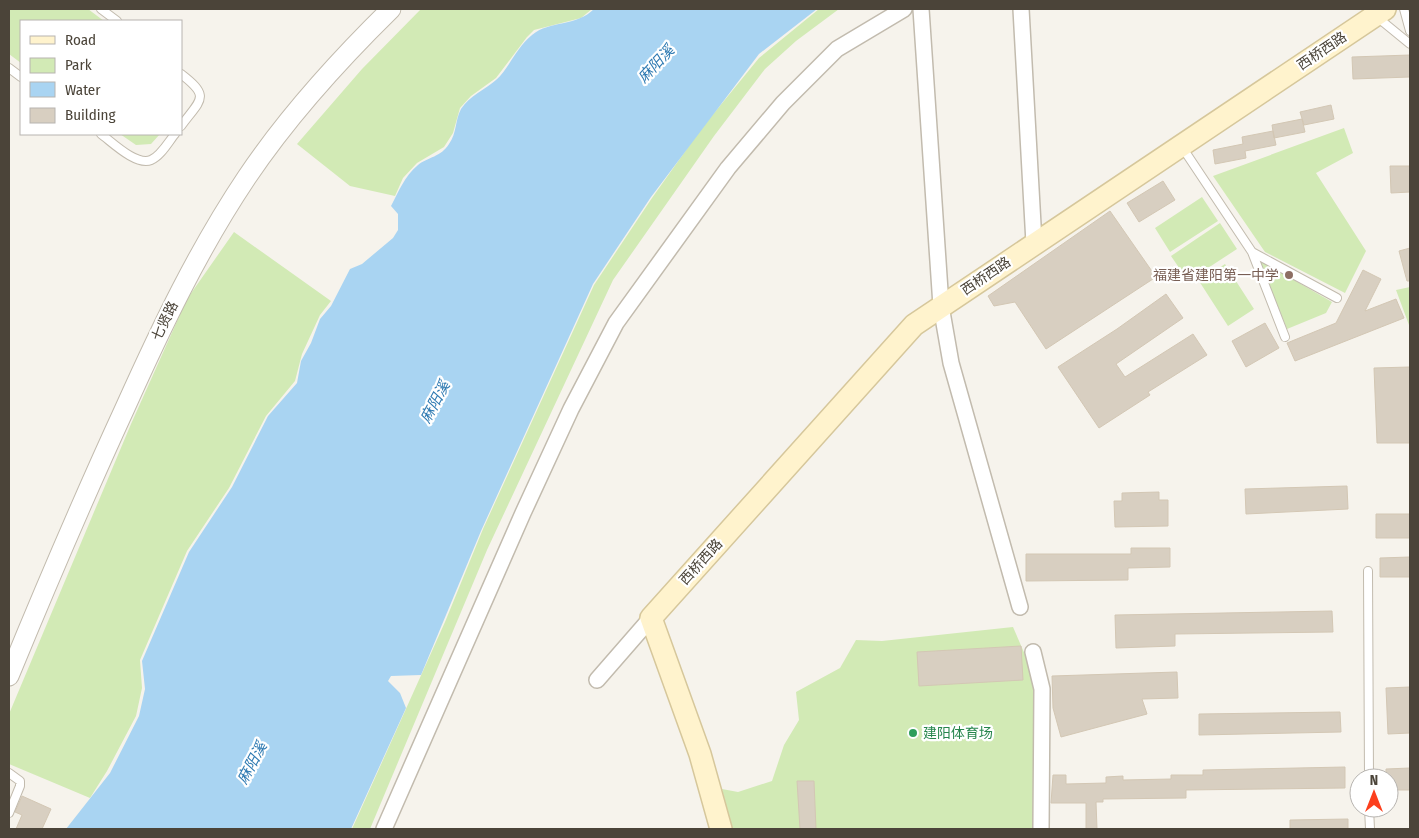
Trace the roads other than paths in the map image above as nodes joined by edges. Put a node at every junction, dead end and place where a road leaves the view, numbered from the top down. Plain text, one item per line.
1 (102, 9) edge
2 (392, 9) edge
3 (904, 9) edge
4 (921, 9) edge
5 (1021, 9) edge
6 (1404, 9) edge
7 (1380, 12) edge
8 (116, 20) edge
9 (1410, 31) edge
10 (1410, 44) edge
11 (9, 68) edge
12 (182, 75) edge
13 (20, 76) edge
14 (182, 125) edge
15 (102, 135) edge
16 (174, 135) edge
17 (1180, 146) junction
18 (1034, 243) junction
19 (1252, 252) junction
20 (1337, 298) dead end
21 (941, 306) junction
22 (1285, 337) dead end
23 (1368, 571) dead end
24 (1020, 607) dead end
25 (651, 618) junction
26 (1033, 652) dead end
27 (9, 676) edge
28 (597, 680) dead end
29 (1369, 768) edge
30 (9, 773) edge
31 (9, 813) edge
32 (384, 829) edge
33 (721, 829) edge
34 (1041, 829) edge

1 - 8 lane
2 - 27 street, 七贤路
3 - 32 street
4 - 21 street
5 - 18 street
6 - 9 lane
7 - 10 lane
7 - 17 main road, 西桥西路
11 - 13 lane
12 - 14 lane
15 - 16 lane
17 - 18 main road, 西桥西路
17 - 19 lane
18 - 21 main road, 西桥西路
19 - 20 lane
19 - 22 lane
21 - 24 street
21 - 25 main road, 西桥西路
23 - 29 lane
25 - 28 street
25 - 33 main road
26 - 34 street
30 - 31 lane

